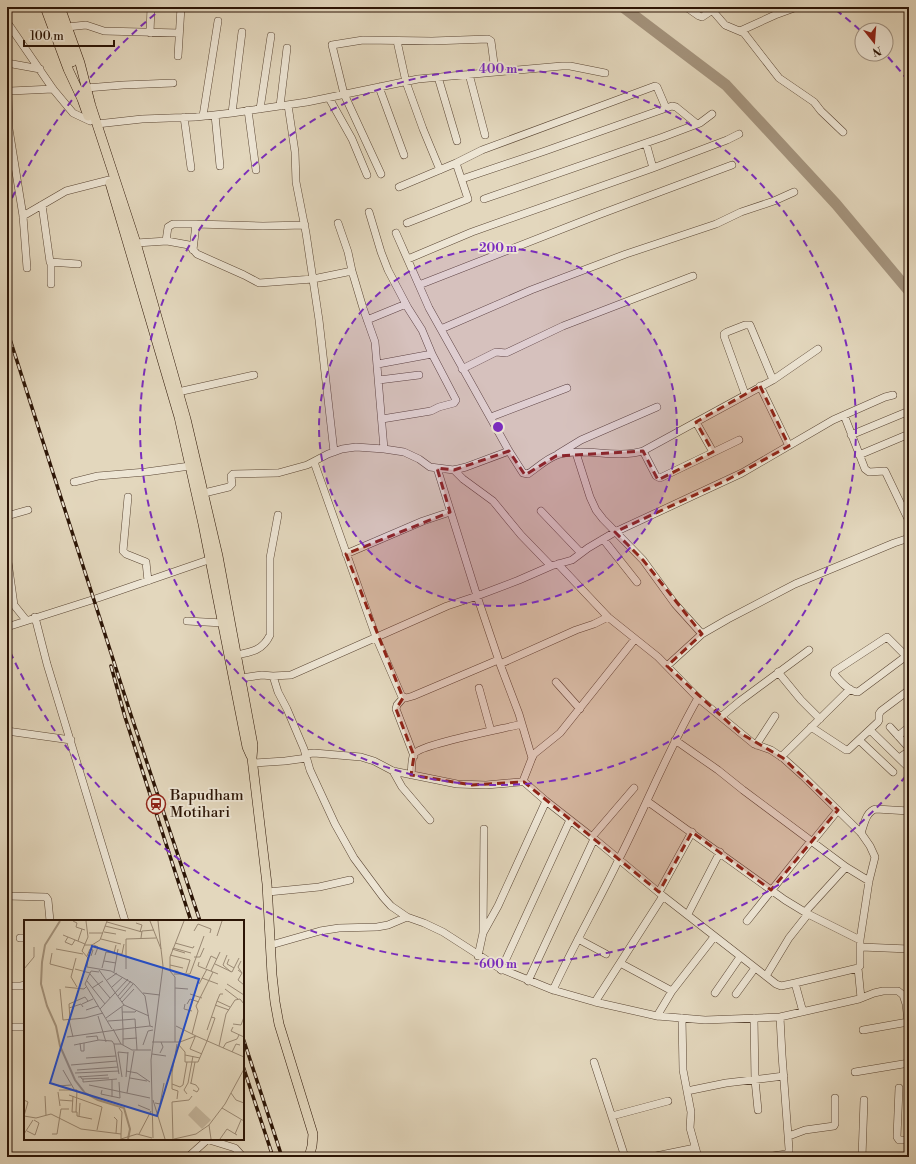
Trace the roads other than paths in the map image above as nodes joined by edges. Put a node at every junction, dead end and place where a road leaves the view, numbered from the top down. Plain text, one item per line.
1 (45, 7) edge
2 (52, 7) edge
3 (60, 7) edge
4 (65, 7) edge
5 (152, 7) edge
6 (181, 7) edge
7 (686, 7) edge
8 (797, 7) edge
9 (715, 8) edge
10 (64, 17) junction
11 (218, 21) dead end
12 (7, 22) edge
13 (67, 27) junction
14 (740, 31) junction
15 (150, 32) junction
16 (242, 32) dead end
17 (179, 33) junction
18 (271, 36) dead end
19 (397, 41) junction
20 (287, 48) dead end
21 (178, 56) dead end
22 (7, 63) edge
23 (40, 69) junction
24 (495, 71) junction
25 (604, 73) dead end
26 (469, 74) junction
27 (438, 77) junction
28 (406, 82) junction
29 (173, 83) dead end
30 (83, 86) junction
31 (379, 87) junction
32 (53, 89) junction
33 (344, 94) junction
34 (329, 98) junction
35 (284, 105) junction
36 (666, 108) junction
37 (260, 109) junction
38 (248, 110) junction
39 (232, 113) junction
40 (712, 114) dead end
41 (215, 115) junction
42 (203, 116) junction
43 (184, 118) junction
44 (93, 122) junction
45 (697, 124) junction
46 (8, 129) edge
47 (844, 132) dead end
48 (739, 134) dead end
49 (485, 135) dead end
50 (457, 141) dead end
51 (646, 143) junction
52 (404, 155) dead end
53 (456, 163) junction
54 (732, 165) dead end
55 (220, 166) dead end
56 (191, 168) dead end
57 (653, 168) junction
58 (256, 170) dead end
59 (440, 170) junction
60 (381, 174) dead end
61 (367, 175) dead end
62 (462, 179) junction
63 (109, 180) junction
64 (399, 187) dead end
65 (794, 192) dead end
66 (484, 198) dead end
67 (42, 205) junction
68 (369, 212) dead end
69 (23, 216) junction
70 (338, 223) dead end
71 (407, 223) dead end
72 (196, 224) junction
73 (305, 226) junction
74 (396, 233) dead end
75 (166, 240) junction
76 (136, 244) junction
77 (193, 250) junction
78 (408, 259) junction
79 (51, 262) junction
80 (78, 264) dead end
81 (27, 268) dead end
82 (352, 271) junction
83 (693, 276) dead end
84 (313, 279) junction
85 (51, 284) dead end
86 (419, 285) junction
87 (406, 304) junction
88 (367, 320) junction
89 (441, 329) junction
90 (818, 349) dead end
91 (432, 354) junction
92 (378, 364) junction
93 (462, 368) junction
94 (254, 375) dead end
95 (418, 375) dead end
96 (379, 380) junction
97 (773, 380) junction
98 (760, 386) junction
99 (567, 388) dead end
100 (178, 392) junction
101 (746, 394) junction
102 (893, 395) dead end
103 (657, 407) dead end
104 (909, 411) edge
105 (844, 415) junction
106 (491, 417) junction
107 (382, 419) junction
108 (696, 422) junction
109 (909, 434) edge
110 (851, 435) junction
111 (739, 440) dead end
112 (788, 446) junction
113 (384, 449) junction
114 (510, 451) junction
115 (643, 451) junction
116 (334, 452) junction
117 (713, 452) junction
118 (576, 453) junction
119 (859, 454) junction
120 (556, 456) junction
121 (314, 462) junction
122 (190, 466) junction
123 (437, 468) junction
124 (454, 470) junction
125 (74, 482) dead end
126 (204, 493) junction
127 (128, 497) dead end
128 (28, 510) dead end
129 (541, 511) dead end
130 (450, 512) junction
131 (278, 515) dead end
132 (7, 516) edge
133 (909, 521) edge
134 (615, 532) junction
135 (602, 539) junction
136 (908, 541) edge
137 (581, 553) junction
138 (346, 554) junction
139 (7, 555) edge
140 (213, 558) junction
141 (554, 565) junction
142 (148, 581) junction
143 (637, 582) dead end
144 (477, 596) junction
145 (7, 600) edge
146 (14, 605) junction
147 (35, 617) junction
148 (608, 617) junction
149 (26, 620) junction
150 (187, 621) dead end
151 (223, 623) junction
152 (7, 627) edge
153 (702, 634) junction
154 (376, 637) junction
155 (635, 639) junction
156 (809, 650) dead end
157 (237, 655) junction
158 (907, 655) edge
159 (499, 662) junction
160 (668, 666) junction
161 (778, 672) junction
162 (273, 676) junction
163 (241, 678) junction
164 (556, 682) dead end
165 (479, 688) dead end
166 (850, 689) junction
167 (909, 690) edge
168 (404, 697) junction
169 (698, 698) junction
170 (580, 709) junction
171 (722, 716) junction
172 (775, 716) dead end
173 (820, 719) junction
174 (522, 724) junction
175 (811, 727) junction
176 (890, 727) dead end
177 (909, 727) edge
178 (870, 730) junction
179 (7, 731) edge
180 (491, 731) junction
181 (898, 736) junction
182 (71, 740) junction
183 (675, 740) junction
184 (859, 740) junction
185 (756, 745) junction
186 (909, 748) edge
187 (909, 751) edge
188 (306, 756) junction
189 (414, 756) junction
190 (781, 757) junction
191 (532, 758) junction
192 (899, 758) junction
193 (252, 761) junction
194 (909, 768) edge
195 (393, 772) junction
196 (893, 772) dead end
197 (411, 775) junction
198 (523, 781) junction
199 (634, 788) dead end
200 (546, 801) junction
201 (647, 801) junction
202 (838, 810) junction
203 (909, 811) edge
204 (430, 820) dead end
205 (570, 820) junction
206 (484, 829) dead end
207 (692, 832) junction
208 (861, 833) junction
209 (593, 838) junction
210 (811, 841) junction
211 (720, 852) junction
212 (619, 860) junction
213 (846, 867) junction
214 (350, 880) dead end
215 (869, 881) junction
216 (771, 890) junction
217 (268, 892) junction
218 (661, 894) junction
219 (7, 896) edge
220 (806, 913) junction
221 (688, 914) junction
222 (407, 917) junction
223 (50, 920) edge
224 (125, 920) edge
225 (747, 921) dead end
226 (483, 933) junction
227 (714, 937) junction
228 (578, 939) junction
229 (860, 944) junction
230 (270, 945) junction
231 (909, 949) edge
232 (606, 954) dead end
233 (478, 956) junction
234 (740, 956) junction
235 (620, 963) junction
236 (755, 968) junction
237 (858, 968) junction
238 (501, 970) junction
239 (766, 976) junction
240 (528, 981) junction
241 (795, 982) junction
242 (24, 985) edge
243 (7, 986) edge
244 (553, 990) junction
245 (672, 991) junction
246 (716, 993) dead end
247 (736, 994) dead end
248 (861, 998) junction
249 (595, 1002) junction
250 (803, 1012) junction
251 (657, 1016) junction
252 (780, 1017) junction
253 (682, 1018) junction
254 (754, 1018) junction
255 (909, 1026) edge
256 (7, 1027) edge
257 (24, 1027) edge
258 (862, 1030) dead end
259 (594, 1062) dead end
260 (909, 1063) edge
261 (855, 1072) dead end
262 (784, 1076) junction
263 (755, 1080) junction
264 (898, 1088) dead end
265 (687, 1091) junction
266 (835, 1098) dead end
267 (864, 1100) dead end
268 (668, 1101) dead end
269 (758, 1110) dead end
270 (612, 1116) junction
271 (789, 1136) junction
272 (205, 1140) edge
273 (209, 1140) edge
274 (909, 1140) edge
275 (695, 1148) junction
276 (188, 1157) edge
277 (244, 1157) edge
278 (309, 1157) edge
279 (625, 1157) edge
280 (651, 1157) edge
281 (698, 1157) edge
282 (752, 1157) edge
283 (761, 1157) edge
284 (766, 1157) edge
285 (862, 1157) edge

1 - 30 main road
2 - 30 main road
3 - 10 main road
4 - 10 street
5 - 15 street
6 - 17 street
7 - 9 street
8 - 14 street
9 - 14 street
10 - 13 main road
11 - 42 street
12 - 23 street
13 - 15 street
13 - 30 main road
14 - 47 street
15 - 17 street
16 - 39 street
17 - 21 street
18 - 37 street
19 - 24 street
19 - 28 street
19 - 33 street
20 - 35 street
22 - 23 street
23 - 32 street
24 - 25 street
24 - 26 street
26 - 27 street
26 - 49 street
27 - 28 street
27 - 50 street
28 - 31 street
28 - 59 street
29 - 30 street
30 - 44 main road
31 - 33 street
31 - 52 street
32 - 44 street
32 - 46 street
33 - 34 street
33 - 60 street
34 - 35 street
34 - 61 street
35 - 37 street
35 - 73 street
36 - 45 street
36 - 53 street
36 - 62 street
37 - 38 street
38 - 39 street
38 - 58 street
39 - 41 street
40 - 45 street
41 - 42 street
41 - 55 street
42 - 43 street
43 - 44 street
43 - 56 street
44 - 63 main road
44 - 76 main road
45 - 51 street
46 - 69 street
48 - 57 street
51 - 57 street
51 - 66 street
53 - 59 street
53 - 62 street
54 - 86 street
57 - 78 street
59 - 64 street
62 - 71 street
63 - 67 street
63 - 122 main road
65 - 89 street
67 - 69 street
67 - 79 street
68 - 87 street
69 - 81 street
70 - 82 street
72 - 73 street
72 - 75 street
72 - 77 street
73 - 84 street
74 - 78 street
75 - 76 street
75 - 77 street
76 - 100 main road
77 - 84 street
78 - 86 street
79 - 80 street
79 - 85 street
82 - 84 street
82 - 88 street
83 - 93 street
84 - 116 street
86 - 89 street
87 - 88 street
87 - 91 street
88 - 92 street
89 - 93 street
90 - 97 street
91 - 92 street
91 - 107 street
92 - 96 street
93 - 106 street
94 - 100 street
95 - 96 street
96 - 107 street
97 - 98 street
97 - 101 street
98 - 101 street
98 - 112 street
99 - 106 street
100 - 126 main road
101 - 108 street
102 - 105 street
103 - 120 street
104 - 110 street
105 - 110 street
105 - 112 street
106 - 114 street
107 - 113 street
108 - 115 street
108 - 117 street
109 - 119 street
110 - 119 street
111 - 117 street
112 - 134 street
113 - 116 street
113 - 123 street
114 - 120 street
114 - 124 street
115 - 117 street
115 - 118 street
116 - 121 street
118 - 120 street
118 - 134 street
119 - 133 street
121 - 126 street
121 - 138 street
122 - 125 street
122 - 140 main road
123 - 124 street
123 - 130 street
124 - 141 street
126 - 140 main road
127 - 142 street
128 - 132 street
129 - 137 street
130 - 138 street
130 - 144 street
131 - 157 street
134 - 135 street
134 - 153 street
135 - 137 street
135 - 143 street
136 - 153 street
137 - 141 street
138 - 154 street
139 - 146 street
140 - 142 street
140 - 151 main road
140 - 157 main road
141 - 144 street
141 - 148 street
142 - 147 street
144 - 154 street
144 - 159 street
145 - 146 street
146 - 149 street
147 - 149 street
147 - 182 street
148 - 155 street
148 - 159 street
149 - 152 street
150 - 151 street
151 - 193 main road
153 - 160 street
154 - 162 street
154 - 168 street
155 - 160 street
155 - 170 street
156 - 161 street
157 - 163 main road
158 - 166 street
158 - 166 street
159 - 168 street
159 - 174 street
160 - 169 street
161 - 171 street
161 - 173 street
162 - 163 street
162 - 188 street
163 - 193 main road
164 - 170 street
165 - 180 street
166 - 173 street
167 - 178 street
168 - 189 street
169 - 171 street
169 - 183 street
170 - 191 street
171 - 185 street
172 - 185 street
173 - 175 street
174 - 180 street
174 - 191 street
175 - 184 street
175 - 190 street
176 - 181 street
177 - 181 street
178 - 184 street
178 - 192 street
179 - 182 street
180 - 189 street
181 - 186 street
182 - 224 street
183 - 201 street
183 - 210 street
184 - 196 street
185 - 190 street
187 - 192 street
188 - 193 street
188 - 195 street
188 - 222 street
189 - 197 street
190 - 202 street
191 - 198 street
192 - 194 street
193 - 217 main road
195 - 197 street
195 - 204 street
197 - 198 street
198 - 200 street
199 - 209 street
200 - 205 street
200 - 226 street
201 - 207 street
201 - 212 street
202 - 208 street
202 - 210 street
203 - 208 street
205 - 209 street
205 - 238 street
206 - 226 street
207 - 211 street
207 - 218 street
208 - 215 street
209 - 212 street
209 - 240 street
210 - 213 street
210 - 216 street
211 - 216 street
211 - 221 street
212 - 218 street
212 - 228 street
213 - 215 street
213 - 220 street
214 - 217 street
215 - 229 street
216 - 220 street
216 - 225 street
217 - 230 main road
218 - 221 street
218 - 235 street
219 - 223 street
220 - 229 street
220 - 239 street
221 - 227 street
222 - 230 street
222 - 233 street
226 - 233 street
227 - 234 street
227 - 245 street
228 - 232 street
228 - 244 street
229 - 231 street
229 - 237 street
230 - 278 main road
233 - 238 street
234 - 236 street
234 - 246 street
235 - 245 street
235 - 249 street
236 - 239 street
236 - 247 street
237 - 241 street
237 - 248 street
238 - 240 street
239 - 241 street
240 - 244 street
241 - 250 street
242 - 243 street
244 - 249 street
245 - 251 street
248 - 250 street
248 - 255 street
249 - 251 street
250 - 252 street
251 - 253 street
252 - 254 street
252 - 262 street
253 - 254 street
253 - 265 street
254 - 263 street
255 - 258 street
256 - 257 street
259 - 270 street
260 - 261 street
262 - 263 street
262 - 271 street
263 - 265 street
263 - 269 street
264 - 274 street
265 - 275 street
266 - 271 street
267 - 285 street
268 - 270 street
270 - 279 street
271 - 284 street
272 - 276 street
273 - 277 street
275 - 280 street
275 - 281 street
282 - 283 street

